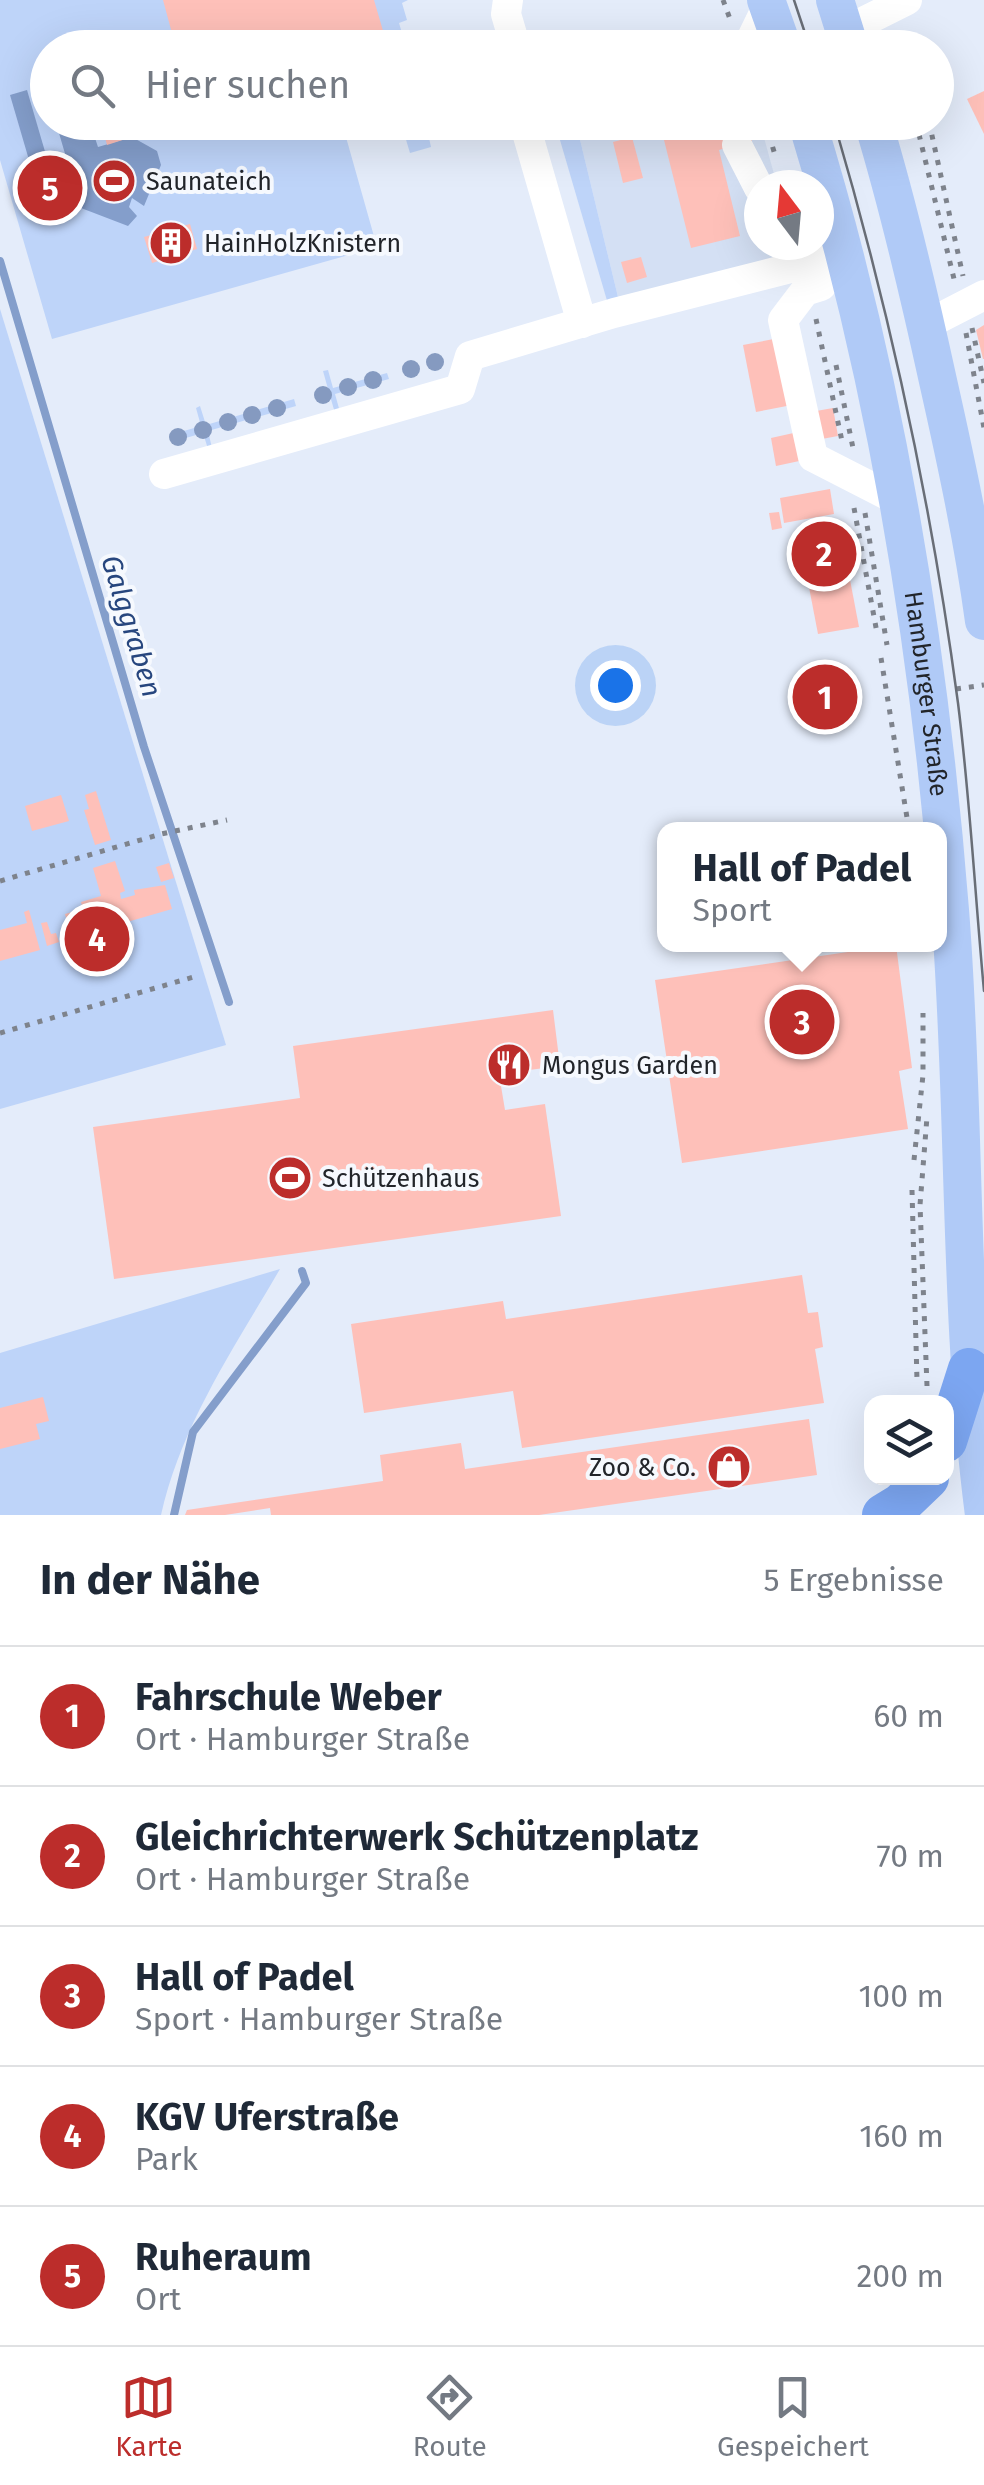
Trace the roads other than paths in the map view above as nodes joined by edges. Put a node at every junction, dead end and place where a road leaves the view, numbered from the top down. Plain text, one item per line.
1 (508, 0) edge
2 (907, 0) edge
3 (767, 3) edge
4 (843, 26) edge
5 (511, 30) edge
6 (755, 30) edge
7 (777, 30) edge
8 (529, 140) edge
9 (812, 140) edge
10 (877, 140) edge
11 (736, 145) dead end
12 (749, 170) edge
13 (819, 170) edge
14 (834, 234) edge
15 (760, 260) edge
16 (827, 260) edge
17 (971, 305) edge
18 (582, 323) junction
19 (926, 325) junction
20 (164, 474) dead end
21 (901, 502) junction
22 (984, 621) edge
23 (941, 822) edge
24 (947, 881) edge
25 (970, 1369) junction
26 (954, 1417) edge
27 (921, 1485) edge
28 (982, 1496) edge
29 (883, 1515) edge

1 - 5 lane
2 - 4 lane
3 - 6 lane
3 - 7 main road
8 - 18 lane
9 - 13 main road, Hamburger Straße
10 - 19 main road
11 - 12 lane
14 - 21 main road, Hamburger Straße
15 - 18 lane
16 - 21 lane
17 - 19 lane
18 - 20 lane
19 - 22 main road
21 - 23 main road, Hamburger Straße
24 - 25 main road, Hamburger Straße
25 - 26 highway
25 - 28 main road, Hamburger Straße
27 - 29 highway

